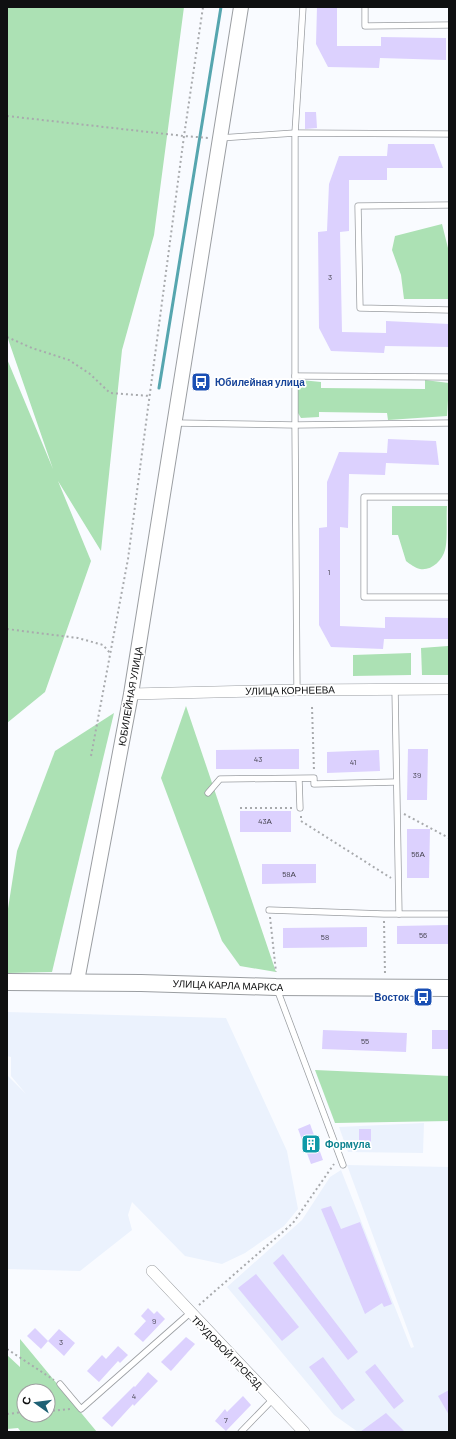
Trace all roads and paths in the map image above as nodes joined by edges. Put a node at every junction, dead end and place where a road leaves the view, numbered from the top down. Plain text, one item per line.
1 (203, 7) edge
2 (241, 7) edge
3 (303, 7) edge
4 (366, 7) edge
5 (449, 26) edge
6 (7, 116) edge
7 (295, 133) junction
8 (449, 134) edge
9 (184, 136) junction
10 (213, 138) junction
11 (449, 206) edge
12 (449, 310) edge
13 (7, 337) edge
14 (295, 376) junction
15 (449, 377) edge
16 (150, 396) junction
17 (176, 423) junction
18 (449, 423) edge
19 (295, 425) junction
20 (449, 497) edge
21 (449, 597) edge
22 (7, 629) edge
23 (110, 653) junction
24 (395, 689) junction
25 (449, 689) edge
26 (297, 690) junction
27 (131, 694) junction
28 (312, 707) dead end
29 (91, 756) dead end
30 (299, 778) junction
31 (314, 778) junction
32 (396, 782) junction
33 (208, 793) dead end
34 (240, 808) dead end
35 (300, 808) junction
36 (396, 810) junction
37 (449, 838) edge
38 (397, 882) junction
39 (269, 910) joint
40 (384, 914) junction
41 (399, 914) junction
42 (449, 914) edge
43 (384, 974) dead end
44 (276, 980) junction
45 (77, 981) junction
46 (7, 982) edge
47 (449, 988) edge
48 (340, 1156) junction
49 (343, 1165) dead end
50 (152, 1271) dead end
51 (190, 1313) junction
52 (7, 1349) edge
53 (60, 1384) joint
54 (273, 1399) junction
55 (81, 1409) junction
56 (56, 1411) edge
57 (241, 1432) edge
58 (304, 1432) edge

1 - 9 path
2 - 10 street, ЮБИЛЕЙНАЯ УЛИЦА
3 - 7 lane
4 - 5 lane
6 - 9 path
7 - 8 lane
7 - 10 lane
7 - 14 lane
9 - 10 path
9 - 16 path
10 - 17 street, ЮБИЛЕЙНАЯ УЛИЦА
11 - 12 lane
13 - 16 path
14 - 15 lane
14 - 19 lane
16 - 23 path
17 - 19 lane
17 - 27 street, ЮБИЛЕЙНАЯ УЛИЦА
18 - 19 lane
19 - 26 lane
20 - 21 lane
22 - 23 path
23 - 29 path
24 - 25 street, УЛИЦА КОРНЕЕВА
24 - 26 street, УЛИЦА КОРНЕЕВА
24 - 32 lane
26 - 27 street, УЛИЦА КОРНЕЕВА
27 - 45 street, ЮБИЛЕЙНАЯ УЛИЦА
28 - 31 path
30 - 31 lane
30 - 33 lane
30 - 35 lane
31 - 32 lane
32 - 36 lane
34 - 35 path
35 - 38 path
36 - 37 path
36 - 38 lane
38 - 41 lane
39 - 40 lane
39 - 44 path
40 - 41 lane
40 - 43 path
41 - 42 lane
44 - 45 main road, УЛИЦА КАРЛА МАРКСА
44 - 47 main road, УЛИЦА КАРЛА МАРКСА
44 - 48 lane
45 - 46 main road, УЛИЦА КАРЛА МАРКСА
48 - 49 lane
48 - 51 path
50 - 51 street, ТРУДОВОЙ ПРОЕЗД
51 - 54 street, ТРУДОВОЙ ПРОЕЗД
51 - 55 lane
52 - 53 path
53 - 55 lane
54 - 57 lane
54 - 58 street, ТРУДОВОЙ ПРОЕЗД
55 - 56 path

